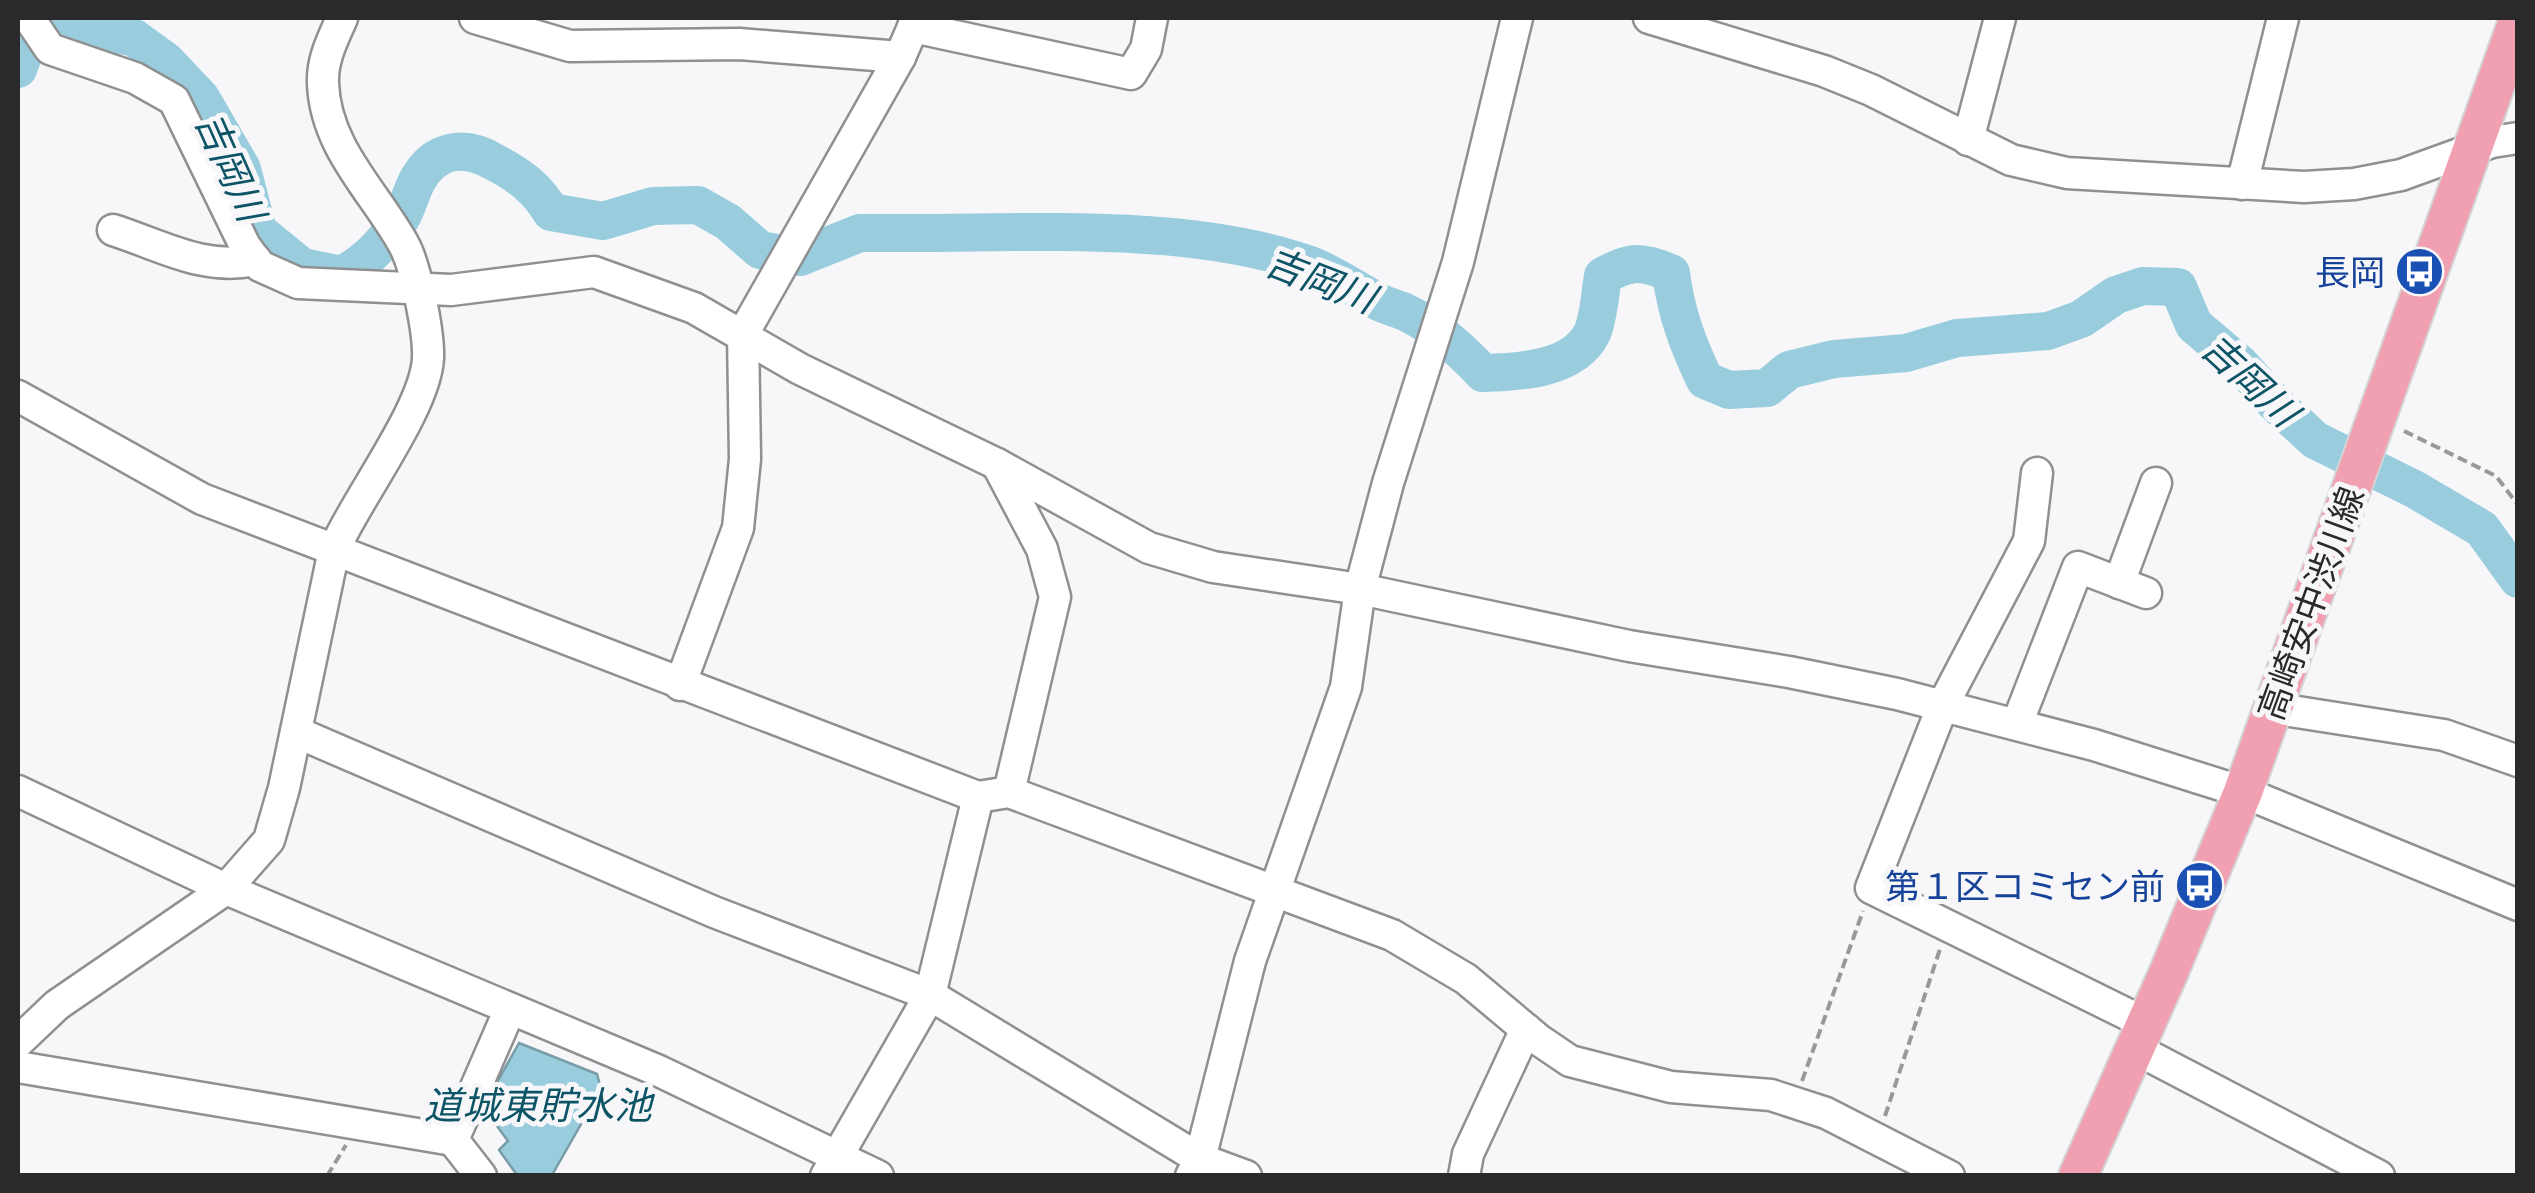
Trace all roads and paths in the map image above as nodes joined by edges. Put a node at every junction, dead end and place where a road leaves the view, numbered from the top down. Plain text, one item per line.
1 (29, 18) edge
2 (342, 18) edge
3 (475, 18) edge
4 (1152, 18) edge
5 (1517, 18) edge
6 (1649, 18) edge
7 (2000, 18) edge
8 (2283, 18) edge
9 (2518, 21) edge
10 (915, 22) edge
11 (687, 31) edge
12 (900, 58) junction
13 (2518, 138) edge
14 (1968, 140) junction
15 (2469, 152) junction
16 (2242, 184) junction
17 (113, 230) dead end
18 (256, 260) junction
19 (418, 287) junction
20 (742, 334) junction
21 (18, 396) edge
22 (2377, 418) junction
23 (997, 464) junction
24 (2037, 473) dead end
25 (2156, 484) dead end
26 (2518, 505) edge
27 (2029, 541) junction
28 (334, 550) junction
29 (2078, 567) junction
30 (1360, 589) junction
31 (680, 685) junction
32 (1943, 705) junction
33 (2272, 708) junction
34 (2017, 724) junction
35 (296, 732) junction
36 (2518, 761) edge
37 (18, 791) edge
38 (1009, 792) junction
39 (2243, 792) junction
40 (978, 797) junction
41 (1871, 888) junction
42 (226, 889) junction
43 (1275, 892) junction
44 (2518, 906) edge
45 (1948, 926) junction
46 (930, 996) junction
47 (510, 1009) junction
48 (1526, 1029) junction
49 (2140, 1036) junction
50 (18, 1042) edge
51 (18, 1067) edge
52 (1794, 1103) junction
53 (359, 1124) junction
54 (1877, 1139) junction
55 (453, 1140) junction
56 (831, 1166) edge
57 (1196, 1167) edge
58 (328, 1176) edge
59 (481, 1176) edge
60 (878, 1176) edge
61 (1246, 1176) edge
62 (1464, 1176) edge
63 (1949, 1176) edge
64 (2078, 1176) edge
65 (2379, 1176) edge

1 - 18 street
2 - 19 street
3 - 11 street
4 - 10 street
5 - 30 street
6 - 14 street
7 - 14 street
8 - 16 street
9 - 15 main road, 高崎安中渋川線
10 - 12 street
11 - 12 street
12 - 20 street
13 - 15 street
14 - 16 street
15 - 16 street
15 - 22 main road, 高崎安中渋川線
17 - 18 street
18 - 19 street
19 - 20 street
19 - 28 street
20 - 23 street
20 - 31 street
21 - 28 street
22 - 26 path
22 - 33 main road, 高崎安中渋川線
23 - 30 street
23 - 38 street
24 - 27 street
25 - 29 street
27 - 29 street
27 - 32 street
28 - 31 street
28 - 35 street
29 - 34 street
30 - 32 street
30 - 43 street
31 - 40 street
32 - 34 street
32 - 41 street
33 - 36 street
33 - 39 main road, 高崎安中渋川線
34 - 39 street
35 - 42 street
35 - 46 street
37 - 42 street
38 - 40 street
38 - 43 street
39 - 44 street
39 - 49 main road, 高崎安中渋川線
40 - 46 street
41 - 45 street
41 - 52 path
42 - 47 street
42 - 50 street
43 - 48 street
43 - 57 street
45 - 49 street
45 - 54 path
46 - 56 street
46 - 57 street
47 - 55 street
47 - 56 street
48 - 52 street
48 - 62 street
49 - 64 main road, 高崎安中渋川線
49 - 65 street
51 - 53 street
52 - 54 street
53 - 55 street
53 - 58 path
54 - 63 street
55 - 59 street
56 - 60 street
57 - 61 street

